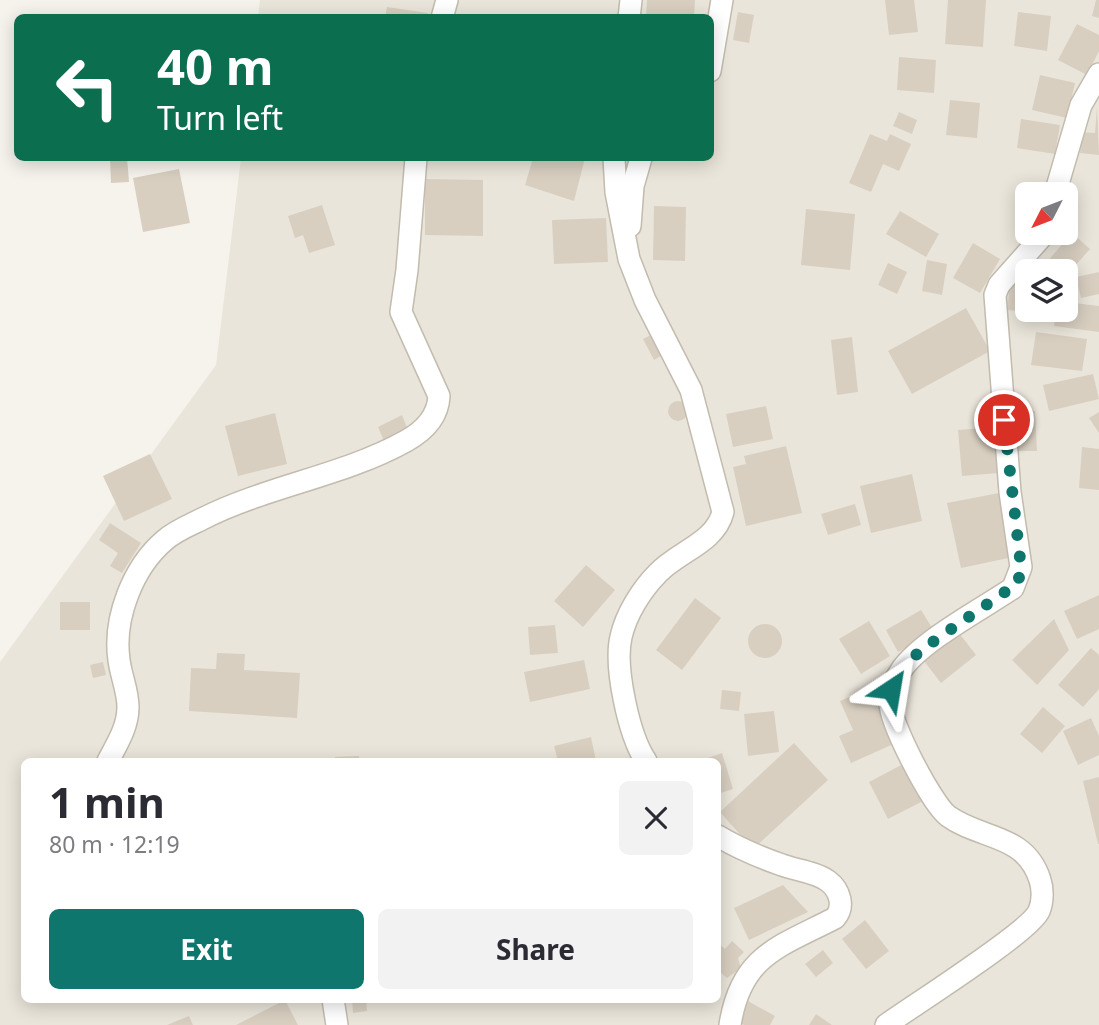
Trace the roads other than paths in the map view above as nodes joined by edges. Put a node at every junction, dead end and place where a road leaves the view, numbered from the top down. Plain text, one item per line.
1 (722, 0) edge
2 (714, 47) edge
3 (1099, 74) edge
4 (415, 161) edge
5 (614, 161) edge
6 (640, 161) edge
7 (1059, 182) edge
8 (1034, 245) edge
9 (629, 259) junction
10 (110, 758) edge
11 (644, 758) edge
12 (721, 838) edge
13 (334, 1003) edge
14 (338, 1025) edge
15 (730, 1025) edge
16 (886, 1025) edge

1 - 2 street
3 - 7 street
4 - 10 street
5 - 9 street
6 - 9 street
8 - 16 street
9 - 11 street
12 - 15 street
13 - 14 street

